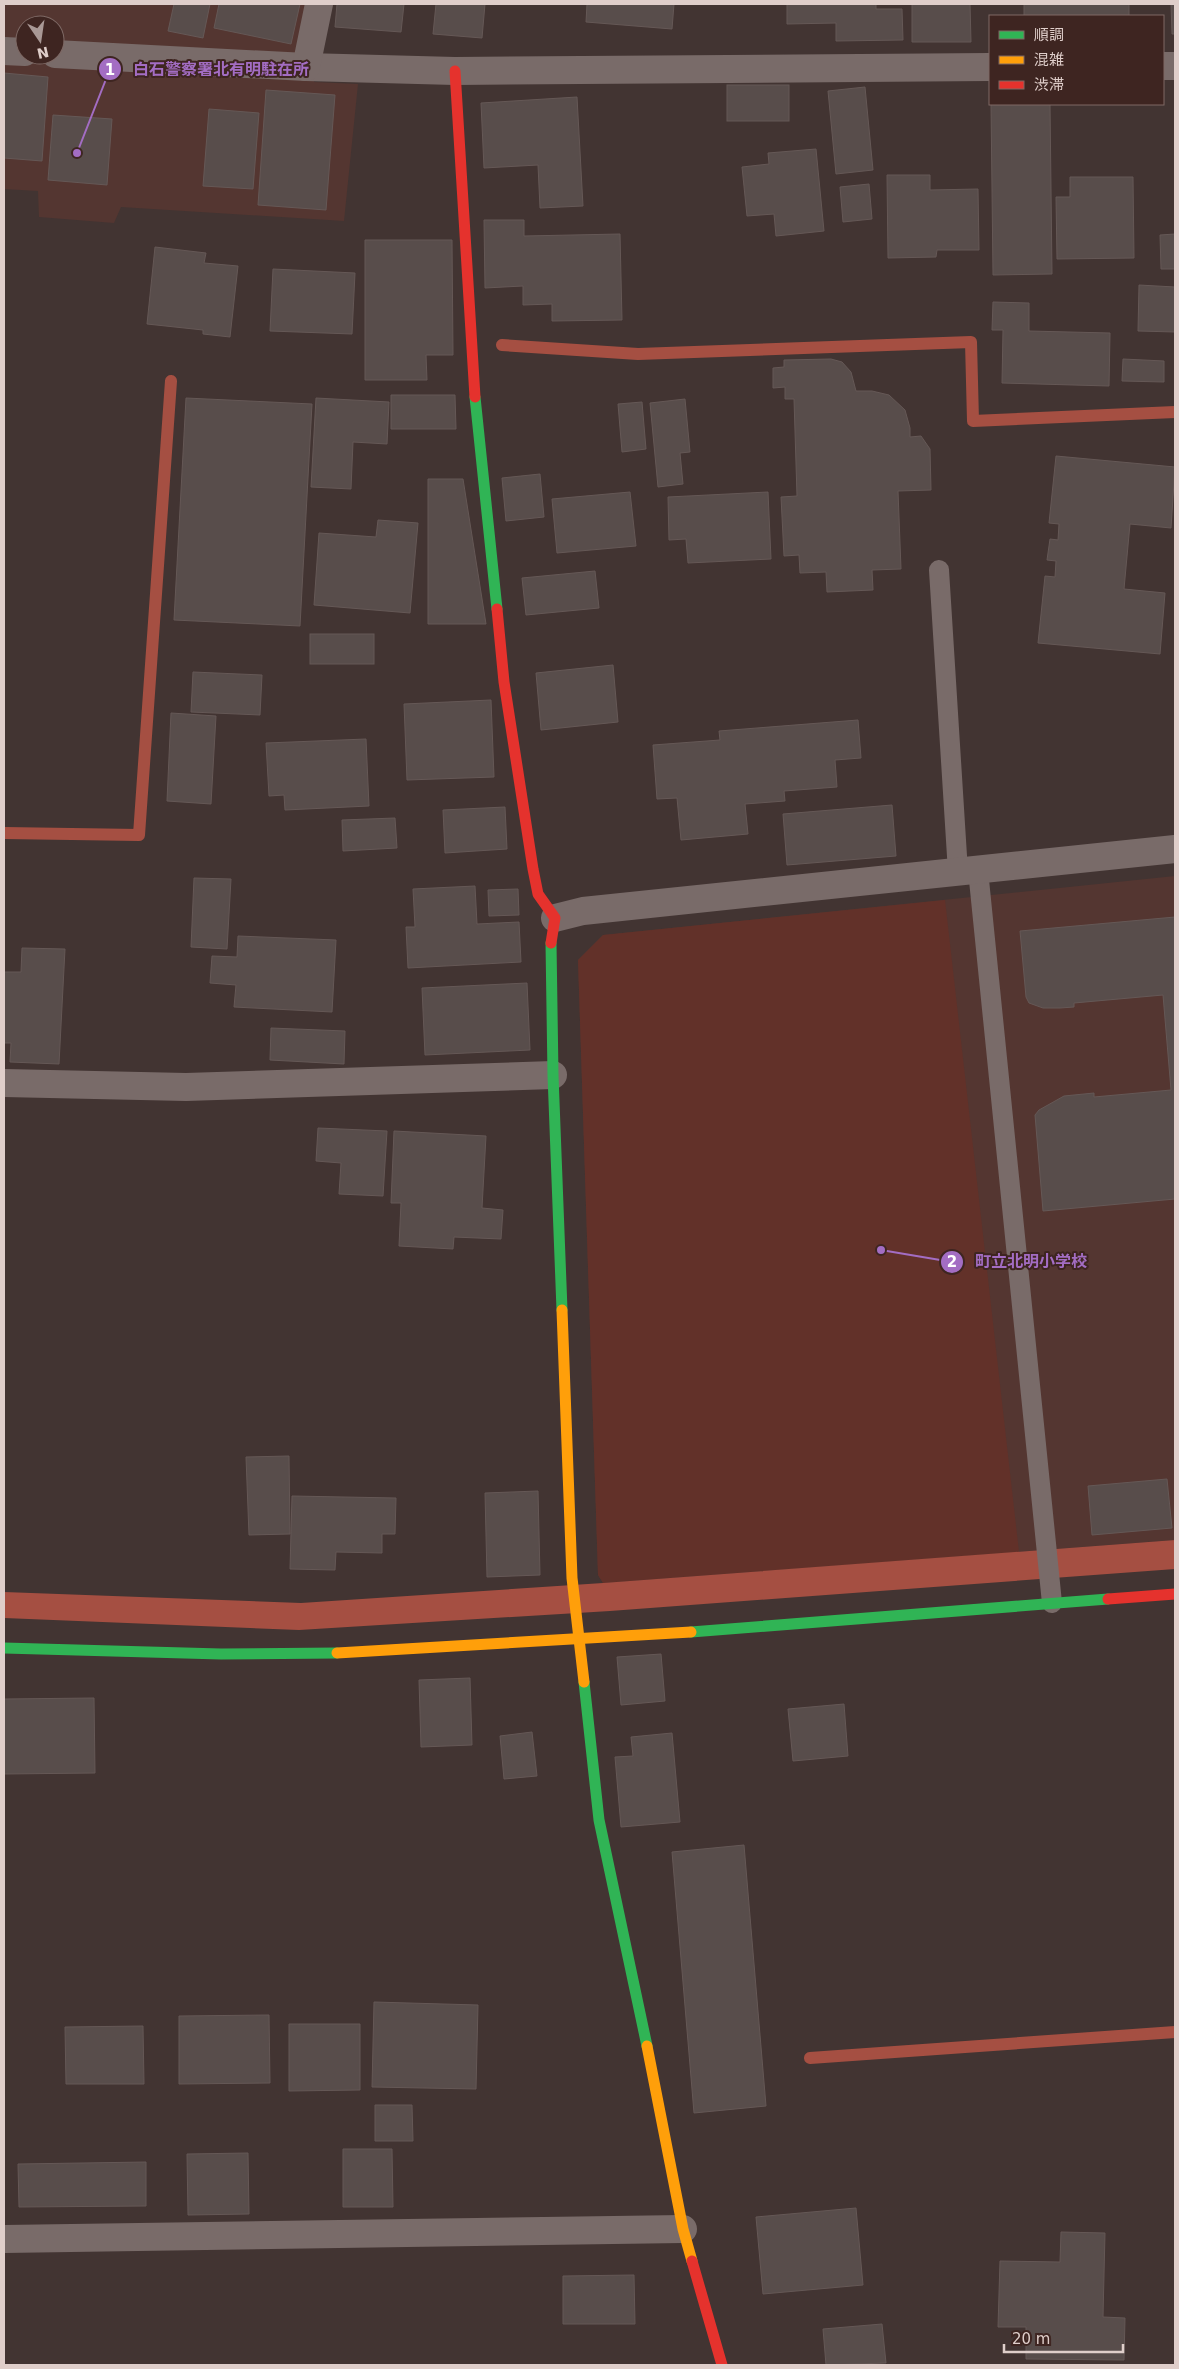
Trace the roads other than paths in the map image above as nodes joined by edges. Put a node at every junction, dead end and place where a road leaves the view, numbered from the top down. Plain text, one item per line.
1 (319, 4) edge
2 (65, 55) edge
3 (306, 67) junction
4 (989, 68) edge
5 (455, 71) junction
6 (939, 570) dead end
7 (1175, 850) edge
8 (968, 871) junction
9 (555, 918) junction
10 (553, 1076) junction
11 (4, 1083) edge
12 (1175, 1594) edge
13 (1051, 1596) junction
14 (577, 1639) junction
15 (4, 1648) edge
16 (683, 2229) junction
17 (4, 2239) edge
18 (722, 2365) edge

1 - 3 street
2 - 3 street
3 - 5 street
4 - 5 street
5 - 9 street
6 - 8 lane
7 - 8 street
8 - 9 street
8 - 13 lane
9 - 10 street
10 - 11 street
10 - 14 street
12 - 13 street
13 - 14 street
14 - 15 street
14 - 16 street
16 - 17 street
16 - 18 street

